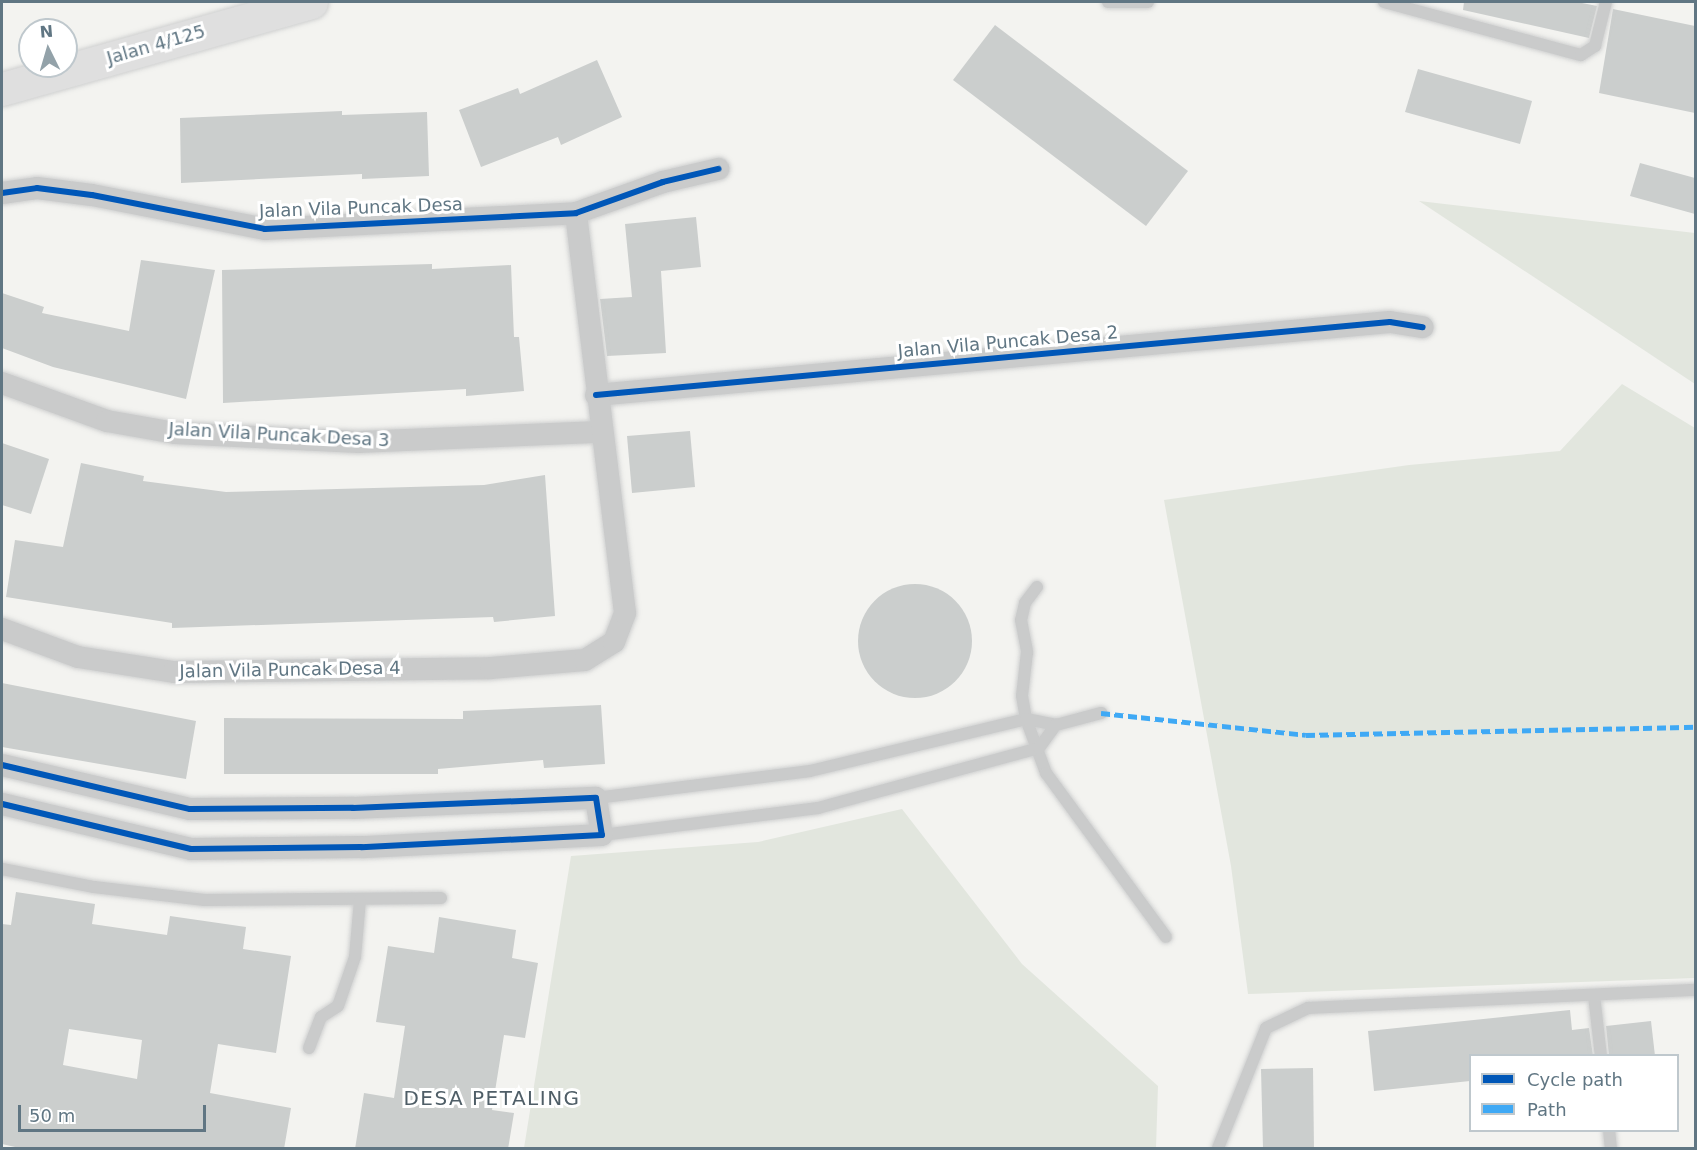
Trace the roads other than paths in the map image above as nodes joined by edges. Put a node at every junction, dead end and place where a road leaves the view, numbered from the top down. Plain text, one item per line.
1 (307, 2) edge
2 (1108, 2) edge
3 (1148, 2) edge
4 (1384, 2) edge
5 (1606, 2) edge
6 (2, 89) edge
7 (718, 169) dead end
8 (2, 193) edge
9 (576, 213) junction
10 (1424, 327) dead end
11 (2, 383) edge
12 (596, 395) junction
13 (600, 432) junction
14 (1037, 587) dead end
15 (2, 629) edge
16 (1101, 713) dead end
17 (1026, 719) junction
18 (1056, 724) junction
19 (1039, 748) junction
20 (2, 765) edge
21 (596, 798) junction
22 (2, 804) edge
23 (602, 835) junction
24 (2, 869) edge
25 (441, 898) dead end
26 (360, 900) junction
27 (1166, 937) dead end
28 (1695, 990) edge
29 (1594, 995) junction
30 (309, 1048) dead end
31 (1601, 1054) edge
32 (1609, 1132) edge
33 (1218, 1149) edge
34 (1611, 1149) edge

1 - 6 street, Jalan 4/125
2 - 3 lane
4 - 5 lane
7 - 9 street, Jalan Vila Puncak Desa
8 - 9 street, Jalan Vila Puncak Desa
9 - 12 street
10 - 12 street, Jalan Vila Puncak Desa 2
11 - 13 street, Jalan Vila Puncak Desa 3
12 - 13 street
13 - 15 street, Jalan Vila Puncak Desa 4
14 - 17 lane
16 - 18 lane
17 - 18 lane
17 - 19 lane
17 - 21 lane
18 - 19 lane
19 - 23 lane
19 - 27 lane
20 - 21 street
21 - 23 street
22 - 23 street
24 - 26 lane
25 - 26 lane
26 - 30 lane
28 - 29 lane
29 - 31 lane
29 - 33 lane
32 - 34 lane

